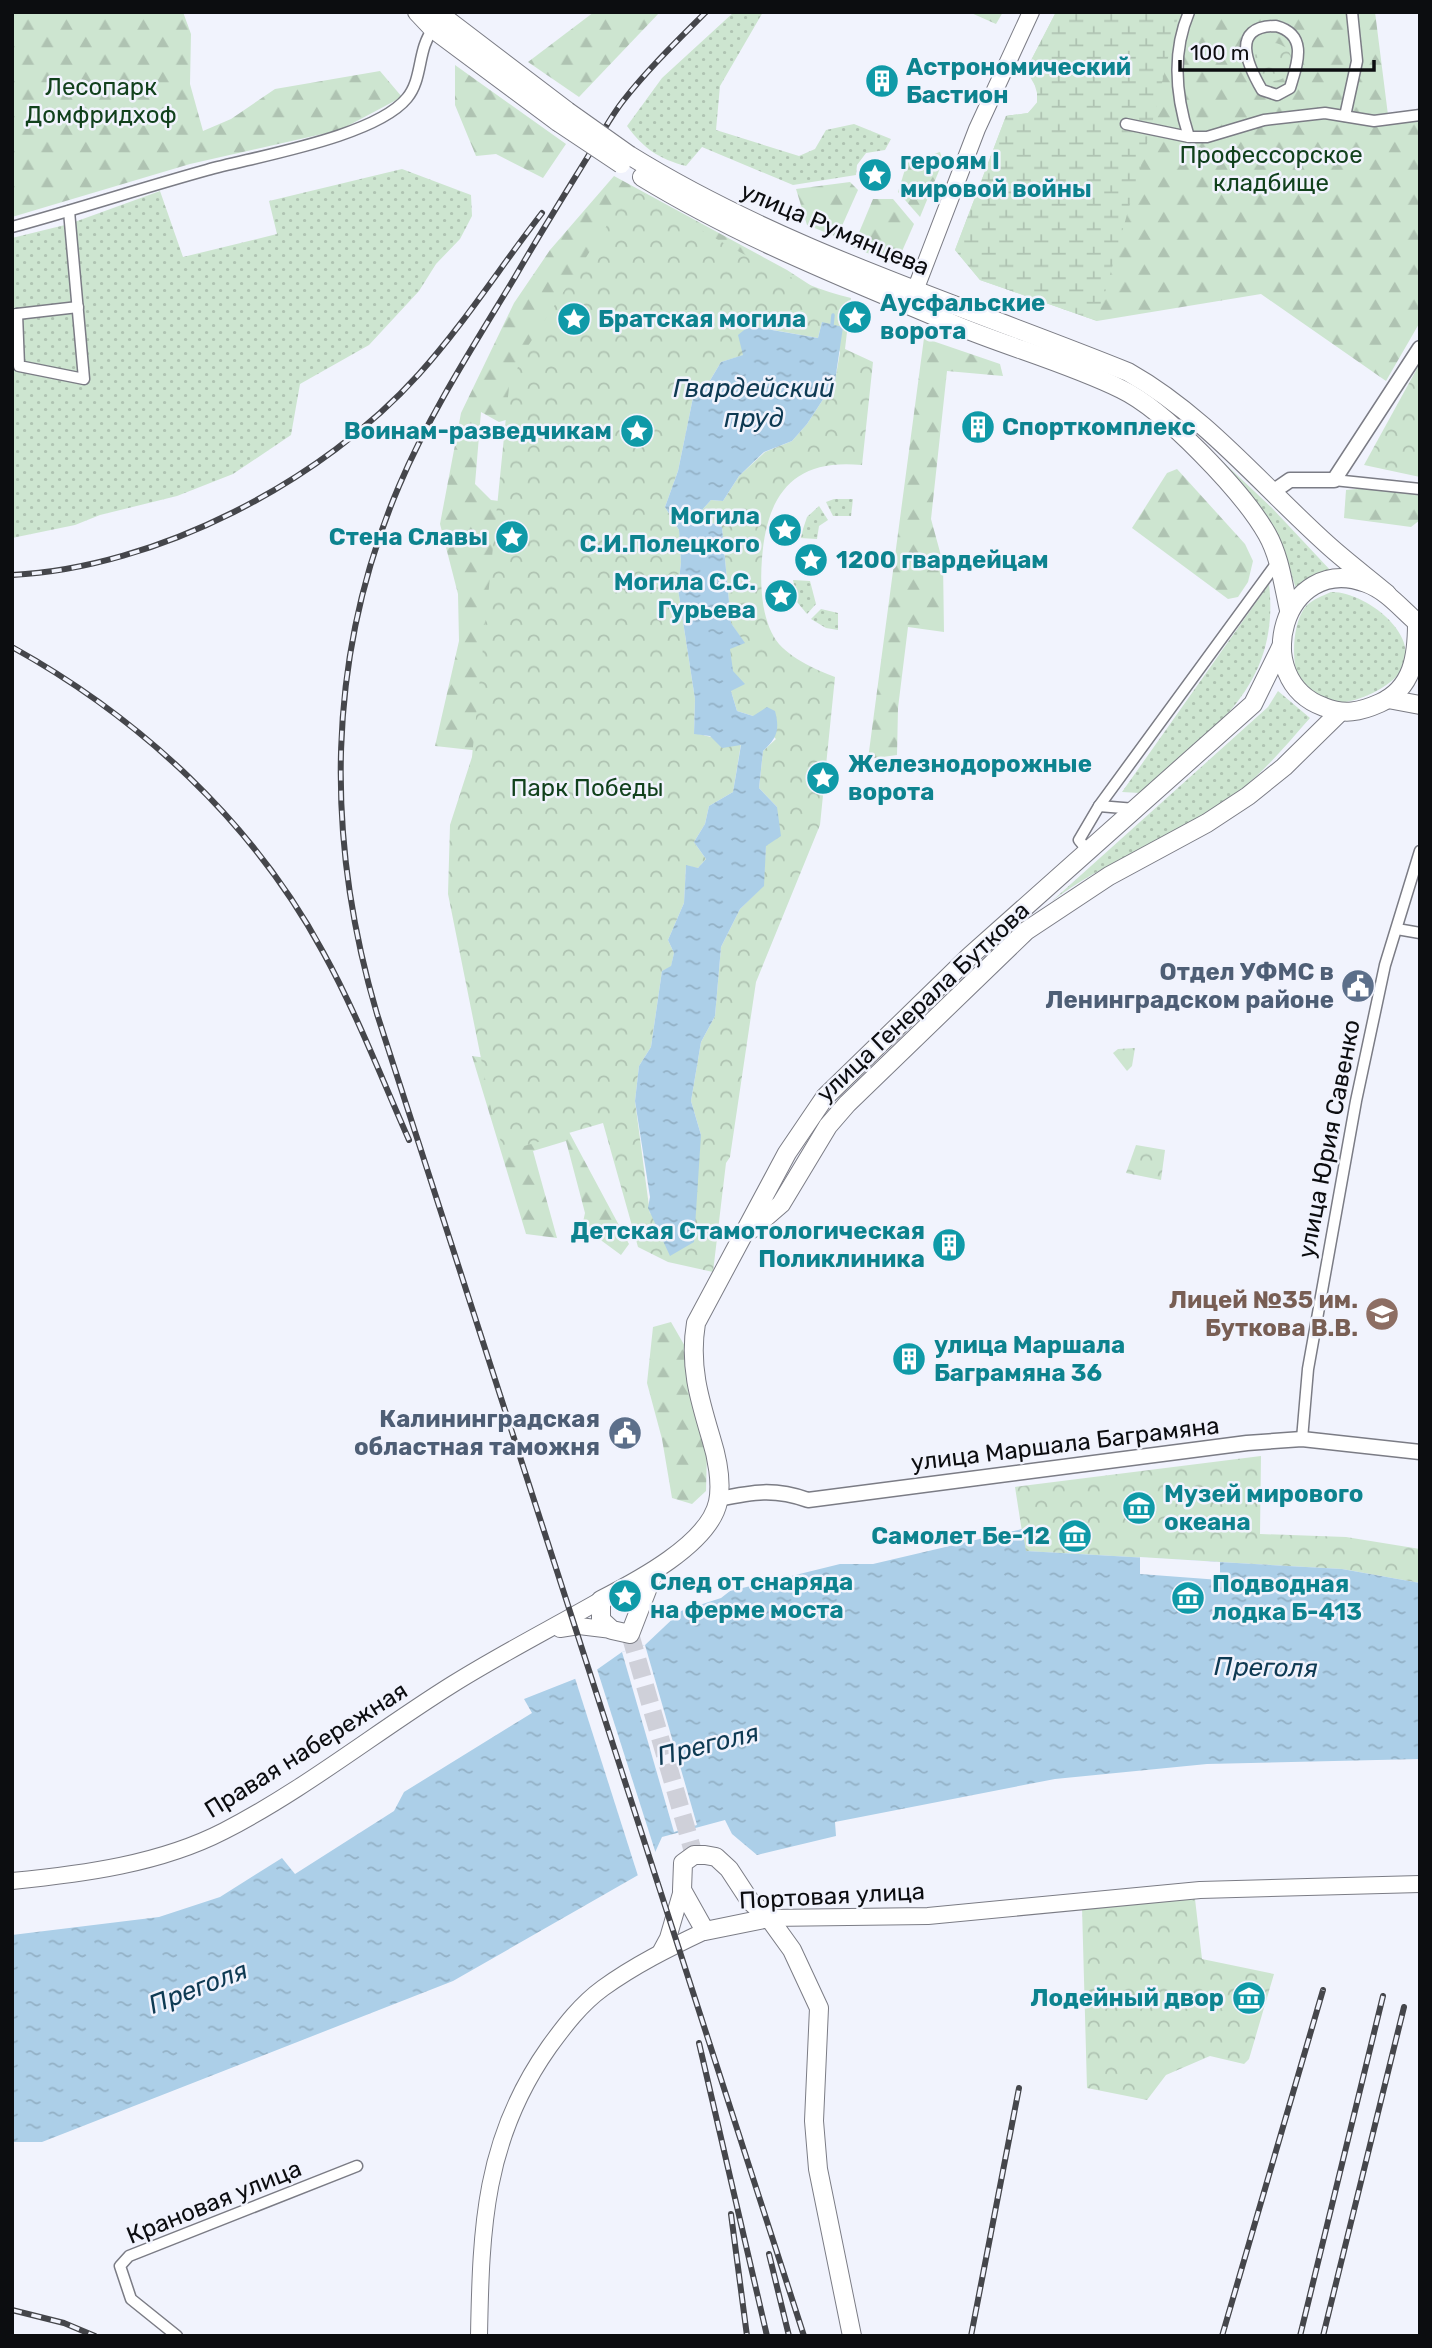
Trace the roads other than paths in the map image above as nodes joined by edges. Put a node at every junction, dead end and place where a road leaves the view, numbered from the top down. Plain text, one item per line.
1 (417, 12) edge
2 (1031, 12) edge
3 (1189, 12) edge
4 (1352, 12) edge
5 (435, 21) edge
6 (1277, 95) junction
7 (1420, 115) edge
8 (1345, 116) junction
9 (1280, 119) junction
10 (1126, 124) dead end
11 (1189, 137) junction
12 (69, 211) junction
13 (12, 227) edge
14 (912, 298) junction
15 (78, 307) junction
16 (15, 314) edge
17 (1420, 348) edge
18 (1334, 480) junction
19 (1420, 489) edge
20 (1274, 491) junction
21 (1279, 560) junction
22 (1387, 594) junction
23 (1289, 610) junction
24 (1418, 624) edge
25 (1282, 645) junction
26 (1388, 699) junction
27 (1420, 705) edge
28 (1339, 713) junction
29 (1099, 806) junction
30 (1135, 809) junction
31 (1088, 851) junction
32 (1420, 851) edge
33 (1397, 929) junction
34 (1420, 933) edge
35 (747, 1233) junction
36 (1302, 1439) junction
37 (1420, 1452) edge
38 (719, 1499) junction
39 (654, 1572) junction
40 (601, 1600) junction
41 (612, 1630) junction
42 (547, 1632) junction
43 (12, 1881) edge
44 (1420, 1884) edge
45 (681, 1890) junction
46 (769, 1918) junction
47 (705, 1931) junction
48 (661, 1951) junction
49 (357, 2166) dead end
50 (177, 2336) edge
51 (479, 2336) edge
52 (852, 2336) edge

1 - 5 main road, улица Румянцева
2 - 14 main road
3 - 11 street
4 - 8 street
5 - 12 street
5 - 14 main road, улица Румянцева, bridge
6 - 6 street
6 - 9 street
7 - 8 street
8 - 9 street
9 - 11 street
10 - 11 street
12 - 13 street
12 - 15 street
14 - 20 main road, улица Румянцева
14 - 21 main road, улица Румянцева
15 - 16 street
15 - 16 street
17 - 18 street
18 - 19 street
18 - 20 street
20 - 22 main road, улица Румянцева
21 - 23 main road, улица Румянцева
21 - 29 street
22 - 23 main road
22 - 24 main road
23 - 25 main road
24 - 26 main road
25 - 28 main road
25 - 30 main road, улица Генерала Буткова
26 - 27 main road
26 - 28 main road
28 - 35 main road, улица Генерала Буткова
29 - 30 street
29 - 31 street
30 - 31 main road, улица Генерала Буткова
31 - 35 main road, улица Генерала Буткова
32 - 33 street, улица Юрия Савенко
33 - 34 street
33 - 36 street, улица Юрия Савенко
35 - 38 main road
36 - 37 street, улица Маршала Баграмяна
36 - 38 street, улица Маршала Баграмяна
38 - 39 main road
39 - 40 main road
39 - 41 main road
40 - 41 main road
40 - 42 main road, Правая набережная
41 - 42 main road
42 - 43 main road, Правая набережная
44 - 46 main road, Портовая улица
45 - 46 main road
45 - 47 main road
45 - 48 main road
46 - 47 main road, Портовая улица
46 - 52 main road
47 - 48 main road, Портовая улица
48 - 51 main road, Портовая улица
49 - 50 street, Крановая улица

